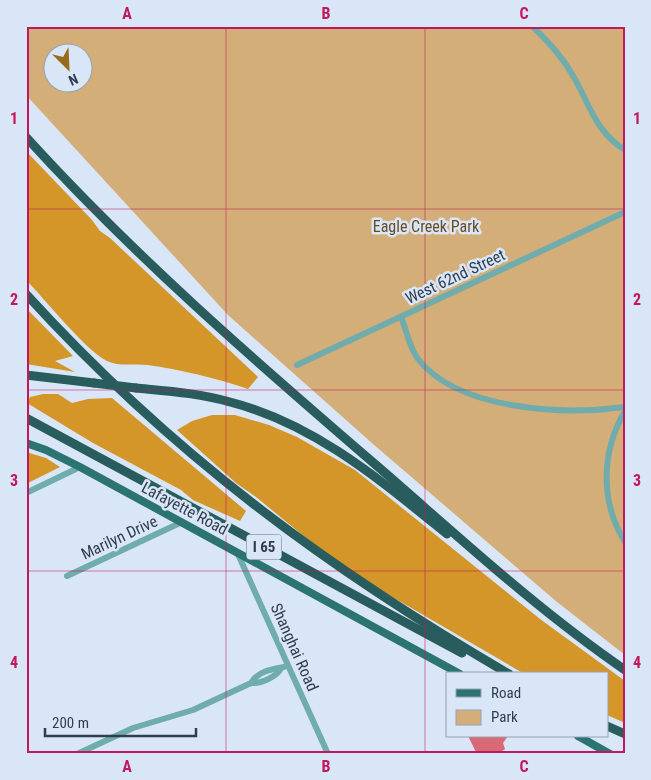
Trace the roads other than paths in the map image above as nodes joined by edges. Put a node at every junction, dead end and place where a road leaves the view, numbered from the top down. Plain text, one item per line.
1 (532, 26) edge
2 (26, 137) edge
3 (625, 150) edge
4 (625, 212) edge
5 (26, 294) edge
6 (400, 317) junction
7 (297, 365) dead end
8 (26, 375) edge
9 (625, 409) edge
10 (26, 418) edge
11 (26, 443) edge
12 (80, 467) junction
13 (26, 493) edge
14 (182, 522) junction
15 (625, 542) edge
16 (237, 552) junction
17 (486, 562) junction
18 (67, 576) dead end
19 (288, 665) junction
20 (625, 670) edge
21 (456, 672) edge
22 (498, 672) edge
23 (506, 672) edge
24 (608, 726) edge
25 (625, 734) edge
26 (581, 738) edge
27 (600, 751) edge
28 (77, 754) edge
29 (328, 754) edge
30 (432, 754) edge
31 (442, 754) edge
32 (610, 754) edge

1 - 3 street
2 - 17 highway
4 - 6 street, West 62nd Street
5 - 23 highway
6 - 7 street, West 62nd Street
6 - 9 street
8 - 17 highway, bridge
9 - 15 street
10 - 22 highway, I 65
11 - 12 main road, Lafayette Road
12 - 13 street
12 - 14 main road, Lafayette Road
14 - 16 main road, Lafayette Road
14 - 18 street, Marilyn Drive
16 - 19 street, Shanghai Road
16 - 21 main road, Lafayette Road
17 - 20 highway
19 - 28 street
19 - 29 street, Shanghai Road
24 - 25 highway
26 - 27 main road
27 - 32 main road
30 - 31 street

